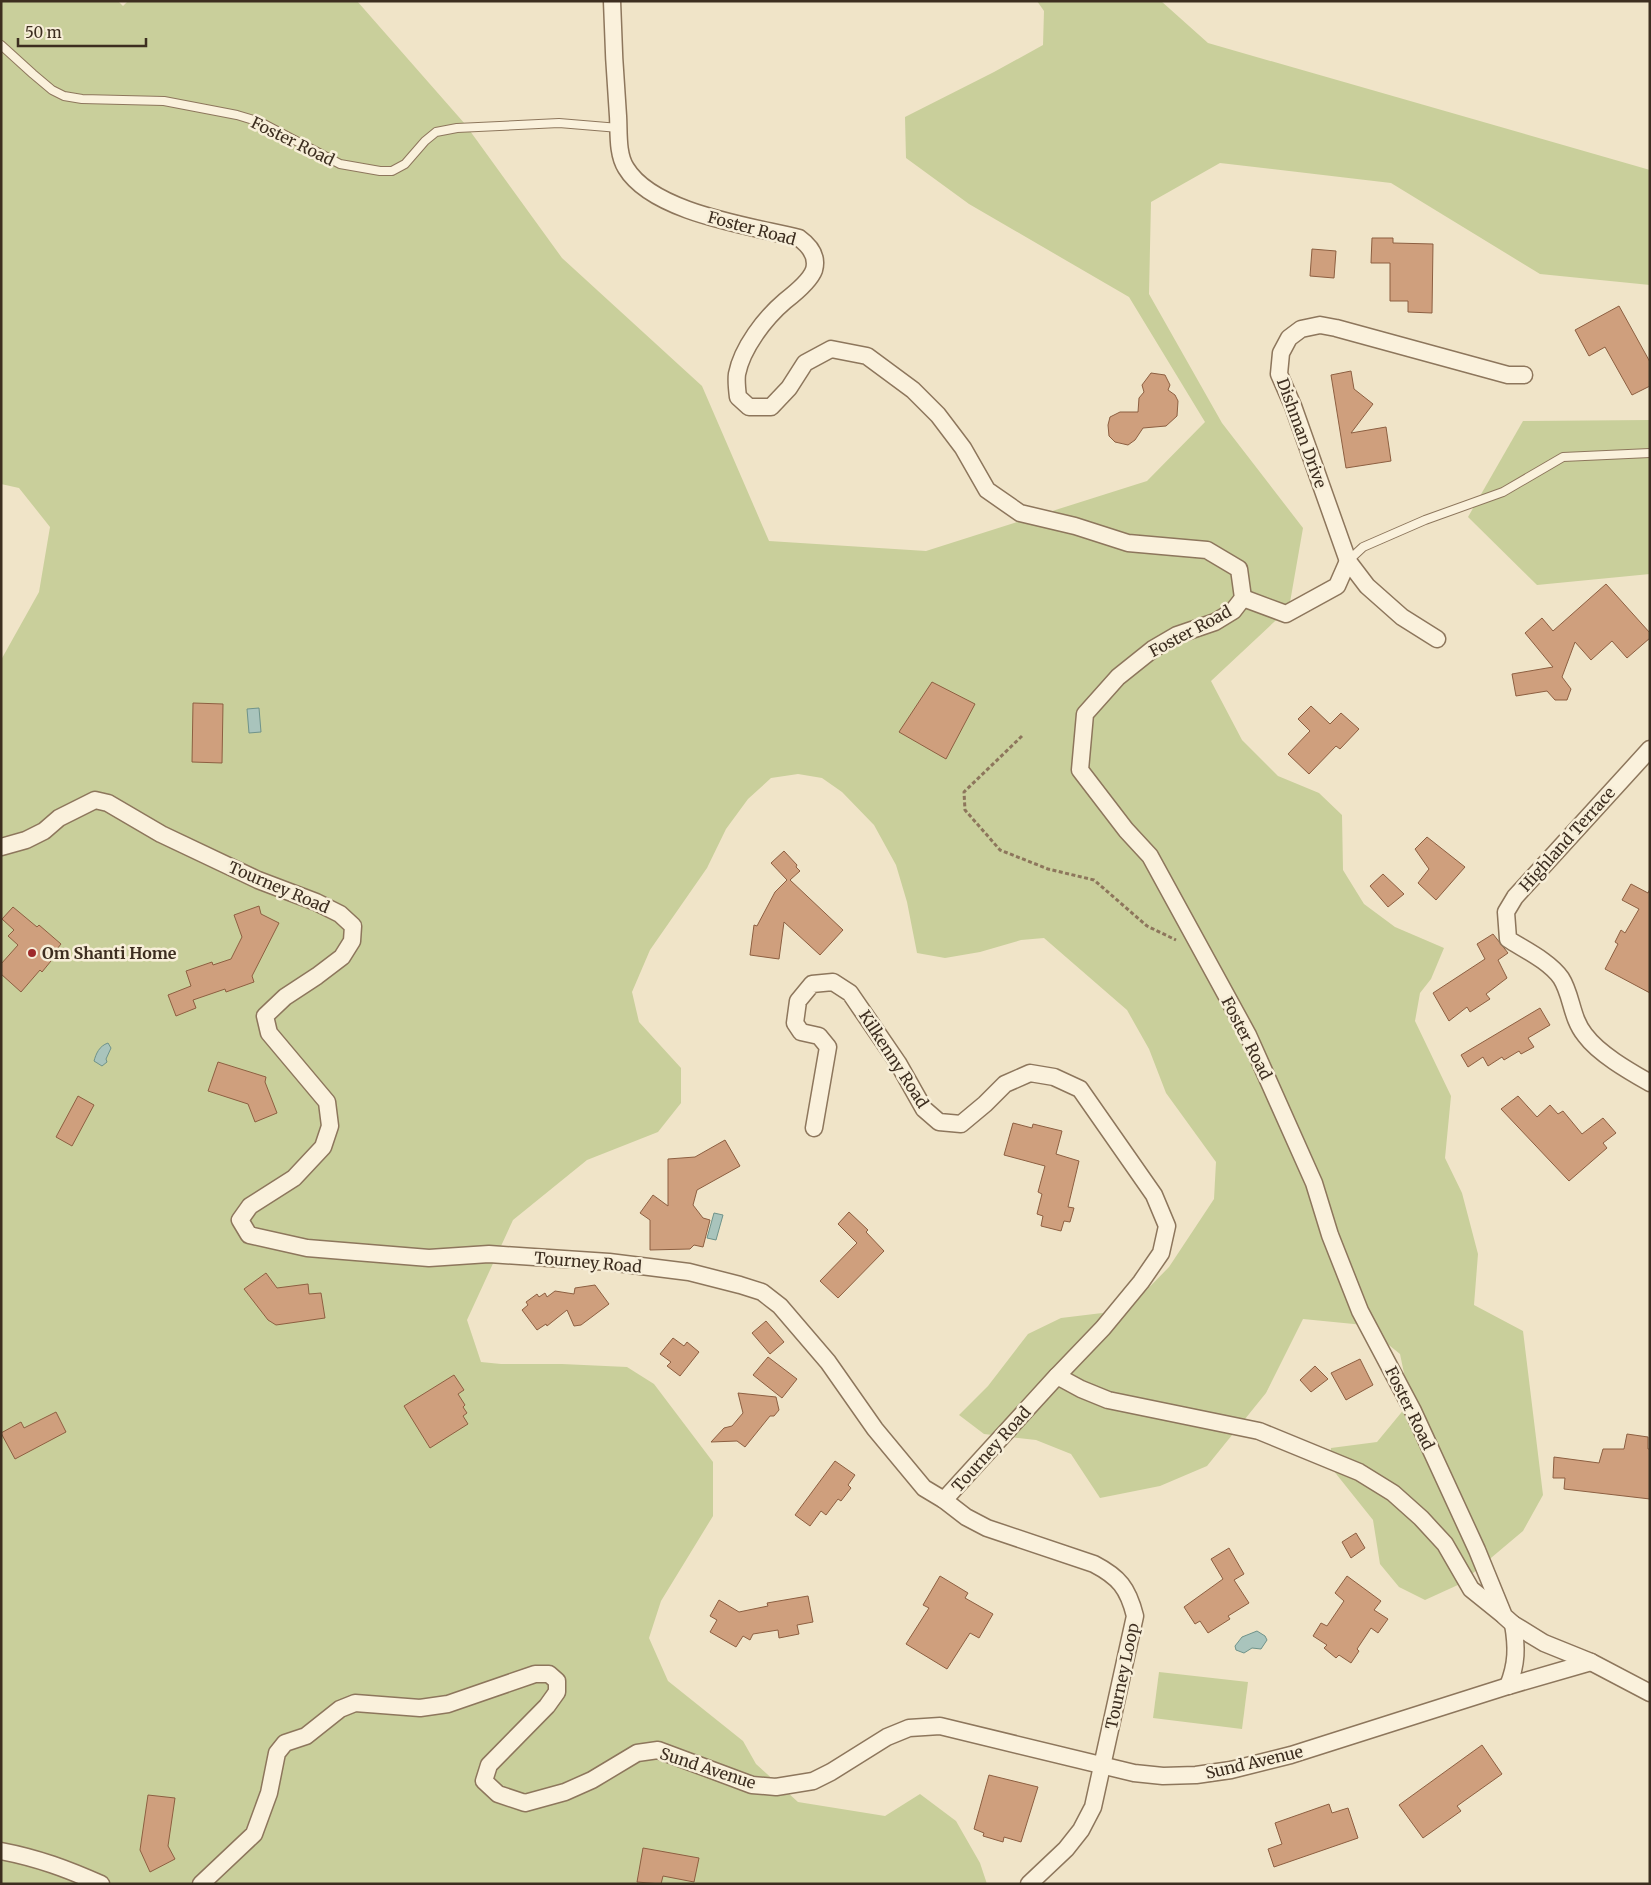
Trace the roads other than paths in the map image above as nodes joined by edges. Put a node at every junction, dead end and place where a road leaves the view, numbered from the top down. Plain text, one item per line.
1 (612, 1) edge
2 (1, 45) edge
3 (618, 128) junction
4 (1524, 375) dead end
5 (1650, 453) edge
6 (1348, 561) junction
7 (1243, 598) junction
8 (1437, 638) dead end
9 (1650, 749) edge
10 (1, 847) edge
11 (1650, 1083) edge
12 (814, 1128) dead end
13 (1057, 1376) junction
14 (944, 1500) junction
15 (1508, 1620) junction
16 (1591, 1662) junction
17 (1508, 1686) junction
18 (1650, 1693) edge
19 (1102, 1766) junction
20 (1, 1851) edge
21 (101, 1884) edge
22 (201, 1884) edge
23 (1029, 1884) edge

1 - 3 street, Foster Road
2 - 3 lane, Foster Road
3 - 7 street, Foster Road
4 - 6 street, Dishman Drive
5 - 6 lane
6 - 7 street
6 - 8 street, Dishman Drive
7 - 15 street, Foster Road
9 - 11 street, Highland Terrace
10 - 14 street, Tourney Road
12 - 13 street, Kilkenny Road
13 - 14 street, Tourney Road
13 - 15 street
14 - 19 street, Tourney Loop
15 - 16 street
15 - 17 street
16 - 17 street, Sund Avenue
16 - 18 street
17 - 19 street, Sund Avenue
19 - 22 street, Sund Avenue
19 - 23 street, Tourney Loop
20 - 21 street

